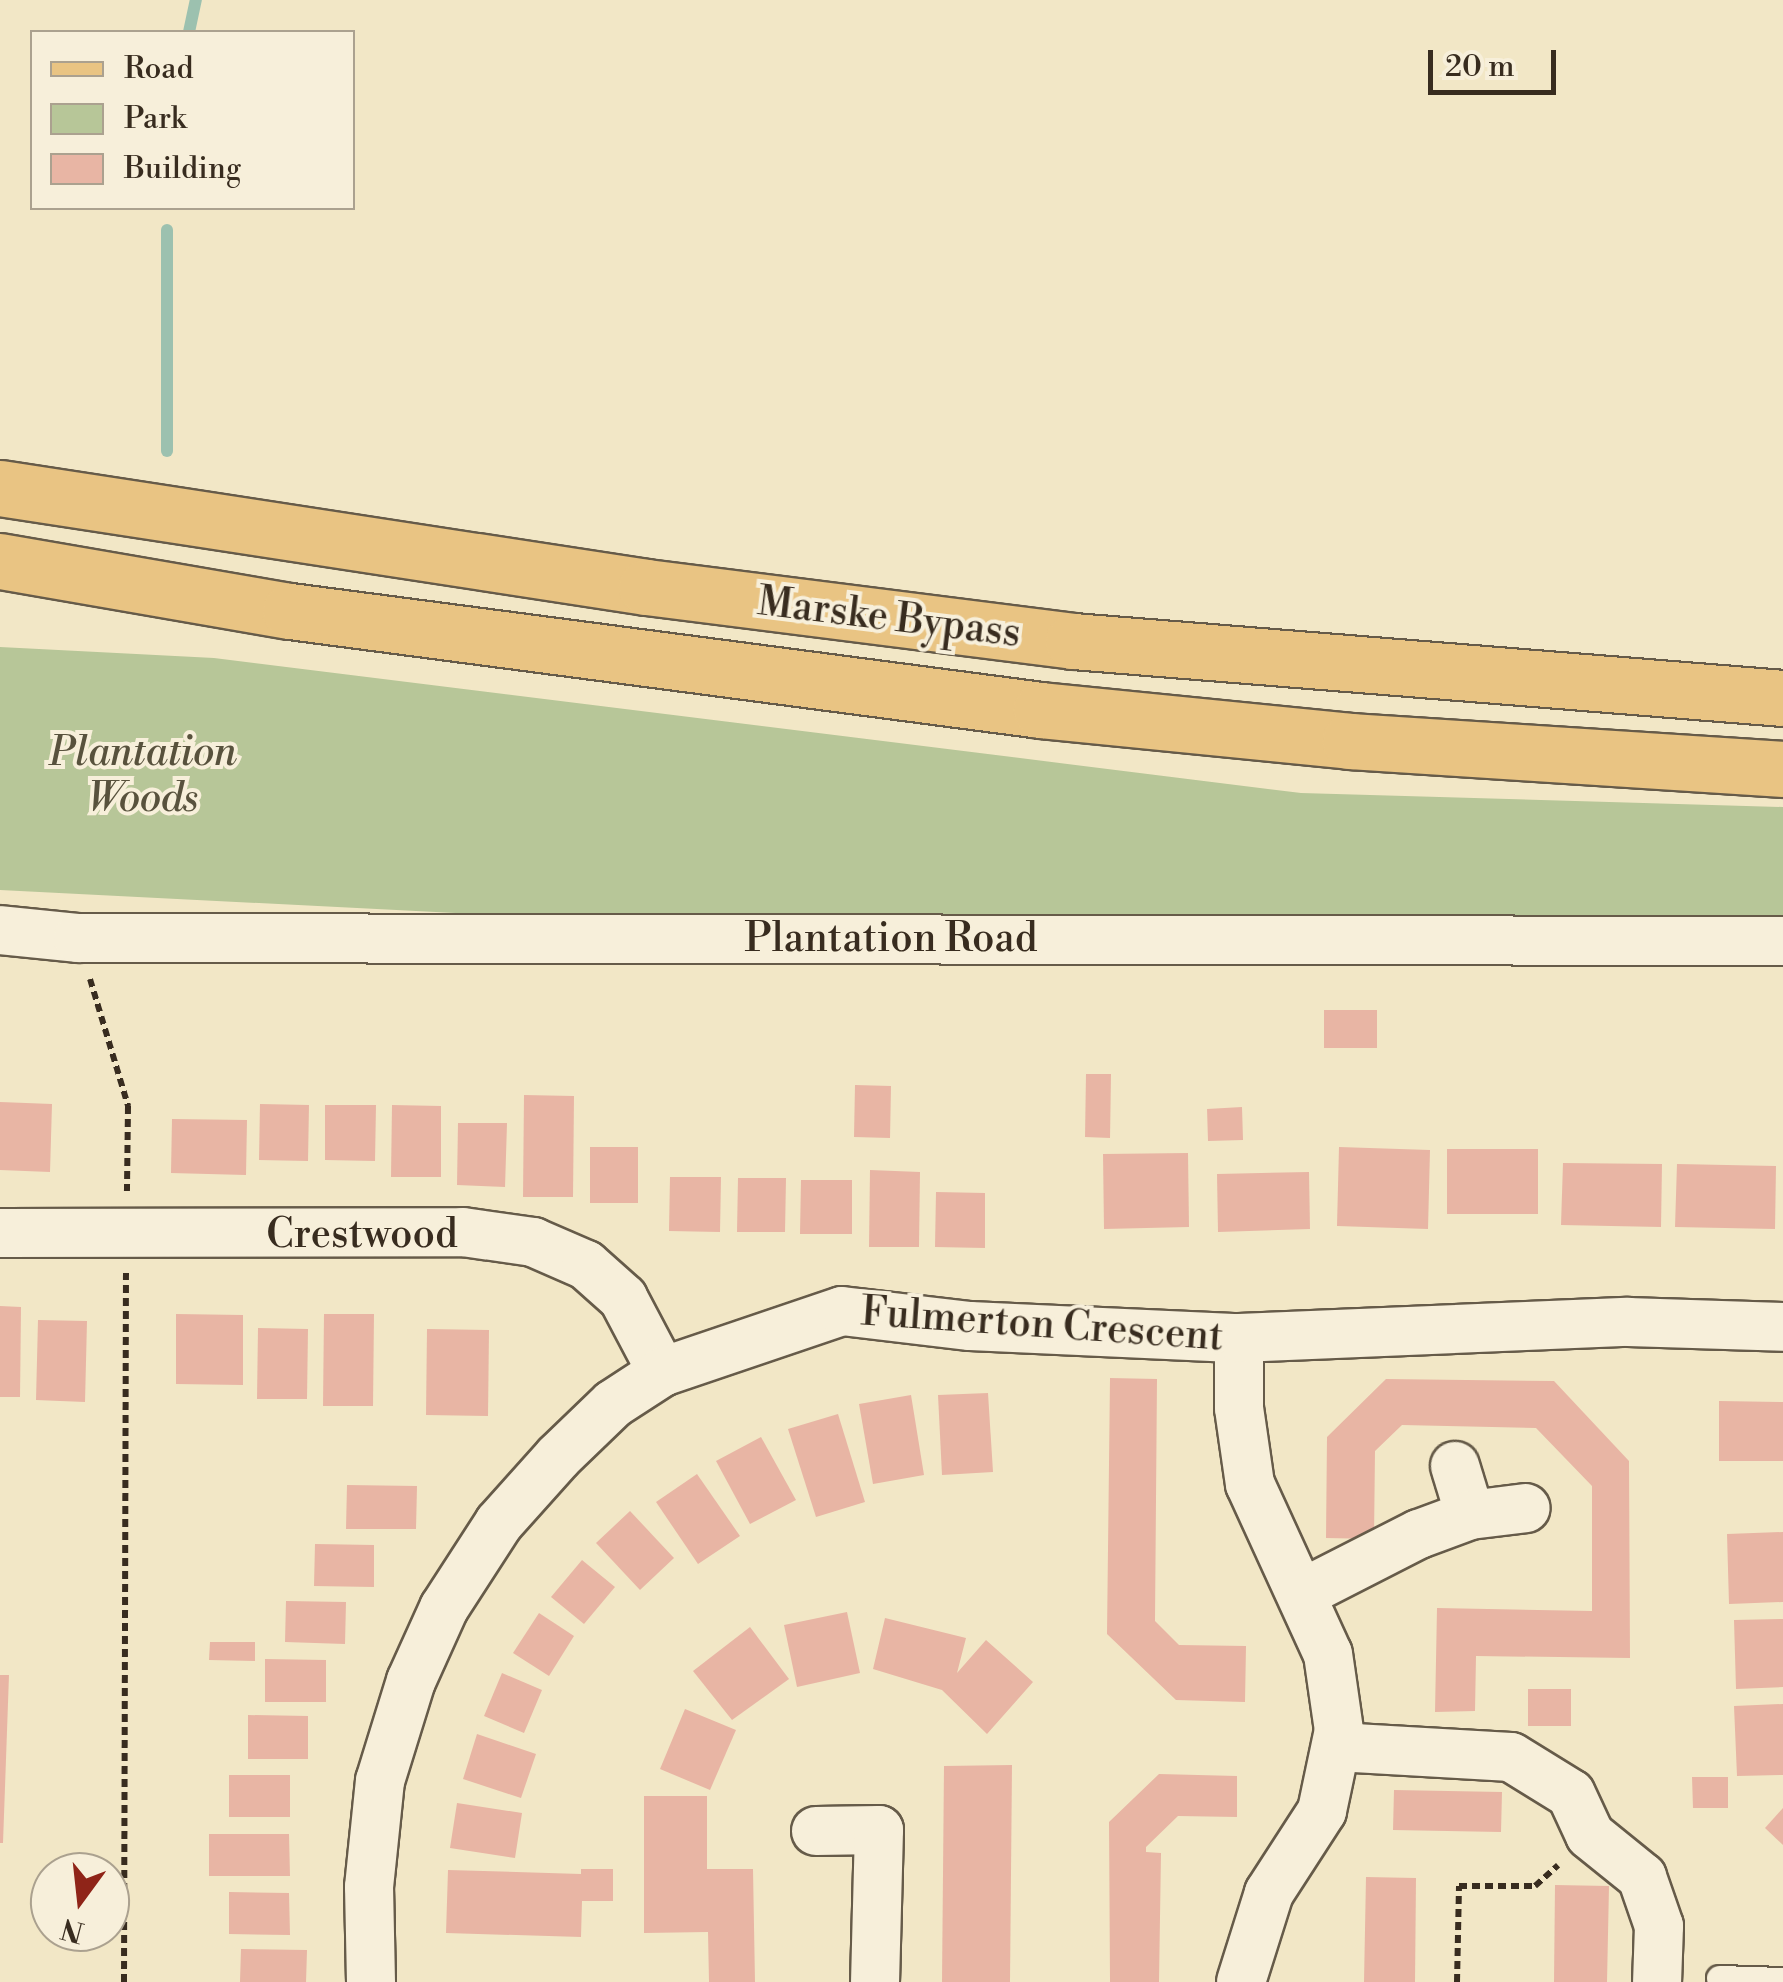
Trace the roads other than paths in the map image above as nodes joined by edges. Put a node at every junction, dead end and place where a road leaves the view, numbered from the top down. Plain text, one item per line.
1 (0, 488) edge
2 (0, 562) edge
3 (1783, 698) edge
4 (1783, 769) edge
5 (0, 930) edge
6 (1783, 941) edge
7 (0, 1234) edge
8 (1783, 1327) edge
9 (1239, 1338) junction
10 (662, 1372) junction
11 (1455, 1466) dead end
12 (1526, 1508) dead end
13 (1470, 1515) junction
14 (1304, 1593) junction
15 (1337, 1747) junction
16 (816, 1831) dead end
17 (1719, 1978) dead end
18 (1783, 1980) edge
19 (370, 1982) edge
20 (876, 1982) edge
21 (1241, 1982) edge
22 (1657, 1982) edge

1 - 3 main road, Marske Bypass
2 - 4 main road, Marske Bypass
5 - 6 street, Plantation Road
7 - 10 street, Crestwood
8 - 9 street, Fulmerton Crescent
9 - 10 street, Fulmerton Crescent
9 - 14 street
10 - 19 street, Fulmerton Crescent
11 - 13 street
12 - 13 street
13 - 14 street
14 - 15 street
15 - 21 street
15 - 22 street
16 - 20 street
17 - 18 lane

